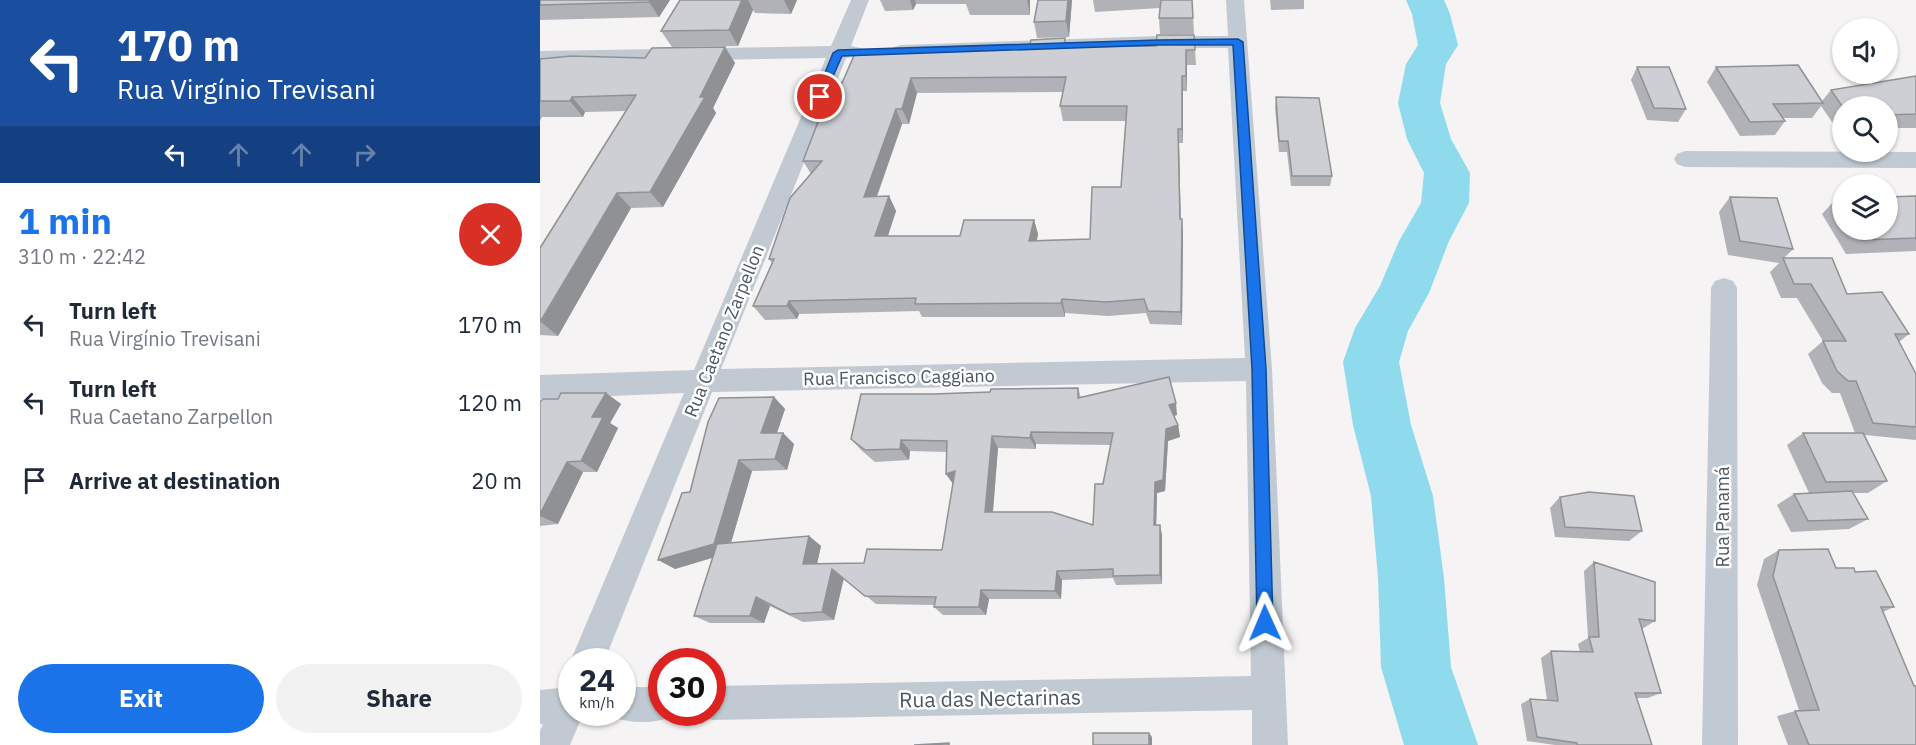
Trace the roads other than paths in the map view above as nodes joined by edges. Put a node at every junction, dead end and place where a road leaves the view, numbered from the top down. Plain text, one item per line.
1 (860, 0) edge
2 (1235, 0) edge
3 (1238, 42) junction
4 (838, 53) junction
5 (540, 57) edge
6 (1685, 159) dead end
7 (1916, 160) edge
8 (1724, 288) dead end
9 (1259, 369) junction
10 (703, 381) junction
11 (540, 387) edge
12 (593, 648) edge
13 (1267, 693) junction
14 (726, 703) edge
15 (558, 723) edge
16 (552, 745) edge
17 (1270, 745) edge
18 (1720, 745) edge

1 - 4 street, Rua Caetano Zarpellon
2 - 3 street
3 - 4 street
3 - 9 street
4 - 5 street
4 - 10 street, Rua Caetano Zarpellon
6 - 7 street
8 - 18 street, Rua Panamá
9 - 10 street, Rua Francisco Caggiano
9 - 13 street
10 - 11 street, Rua Francisco Caggiano
10 - 12 street, Rua Caetano Zarpellon
13 - 14 street, Rua das Nectarinas
13 - 17 street
15 - 16 street

